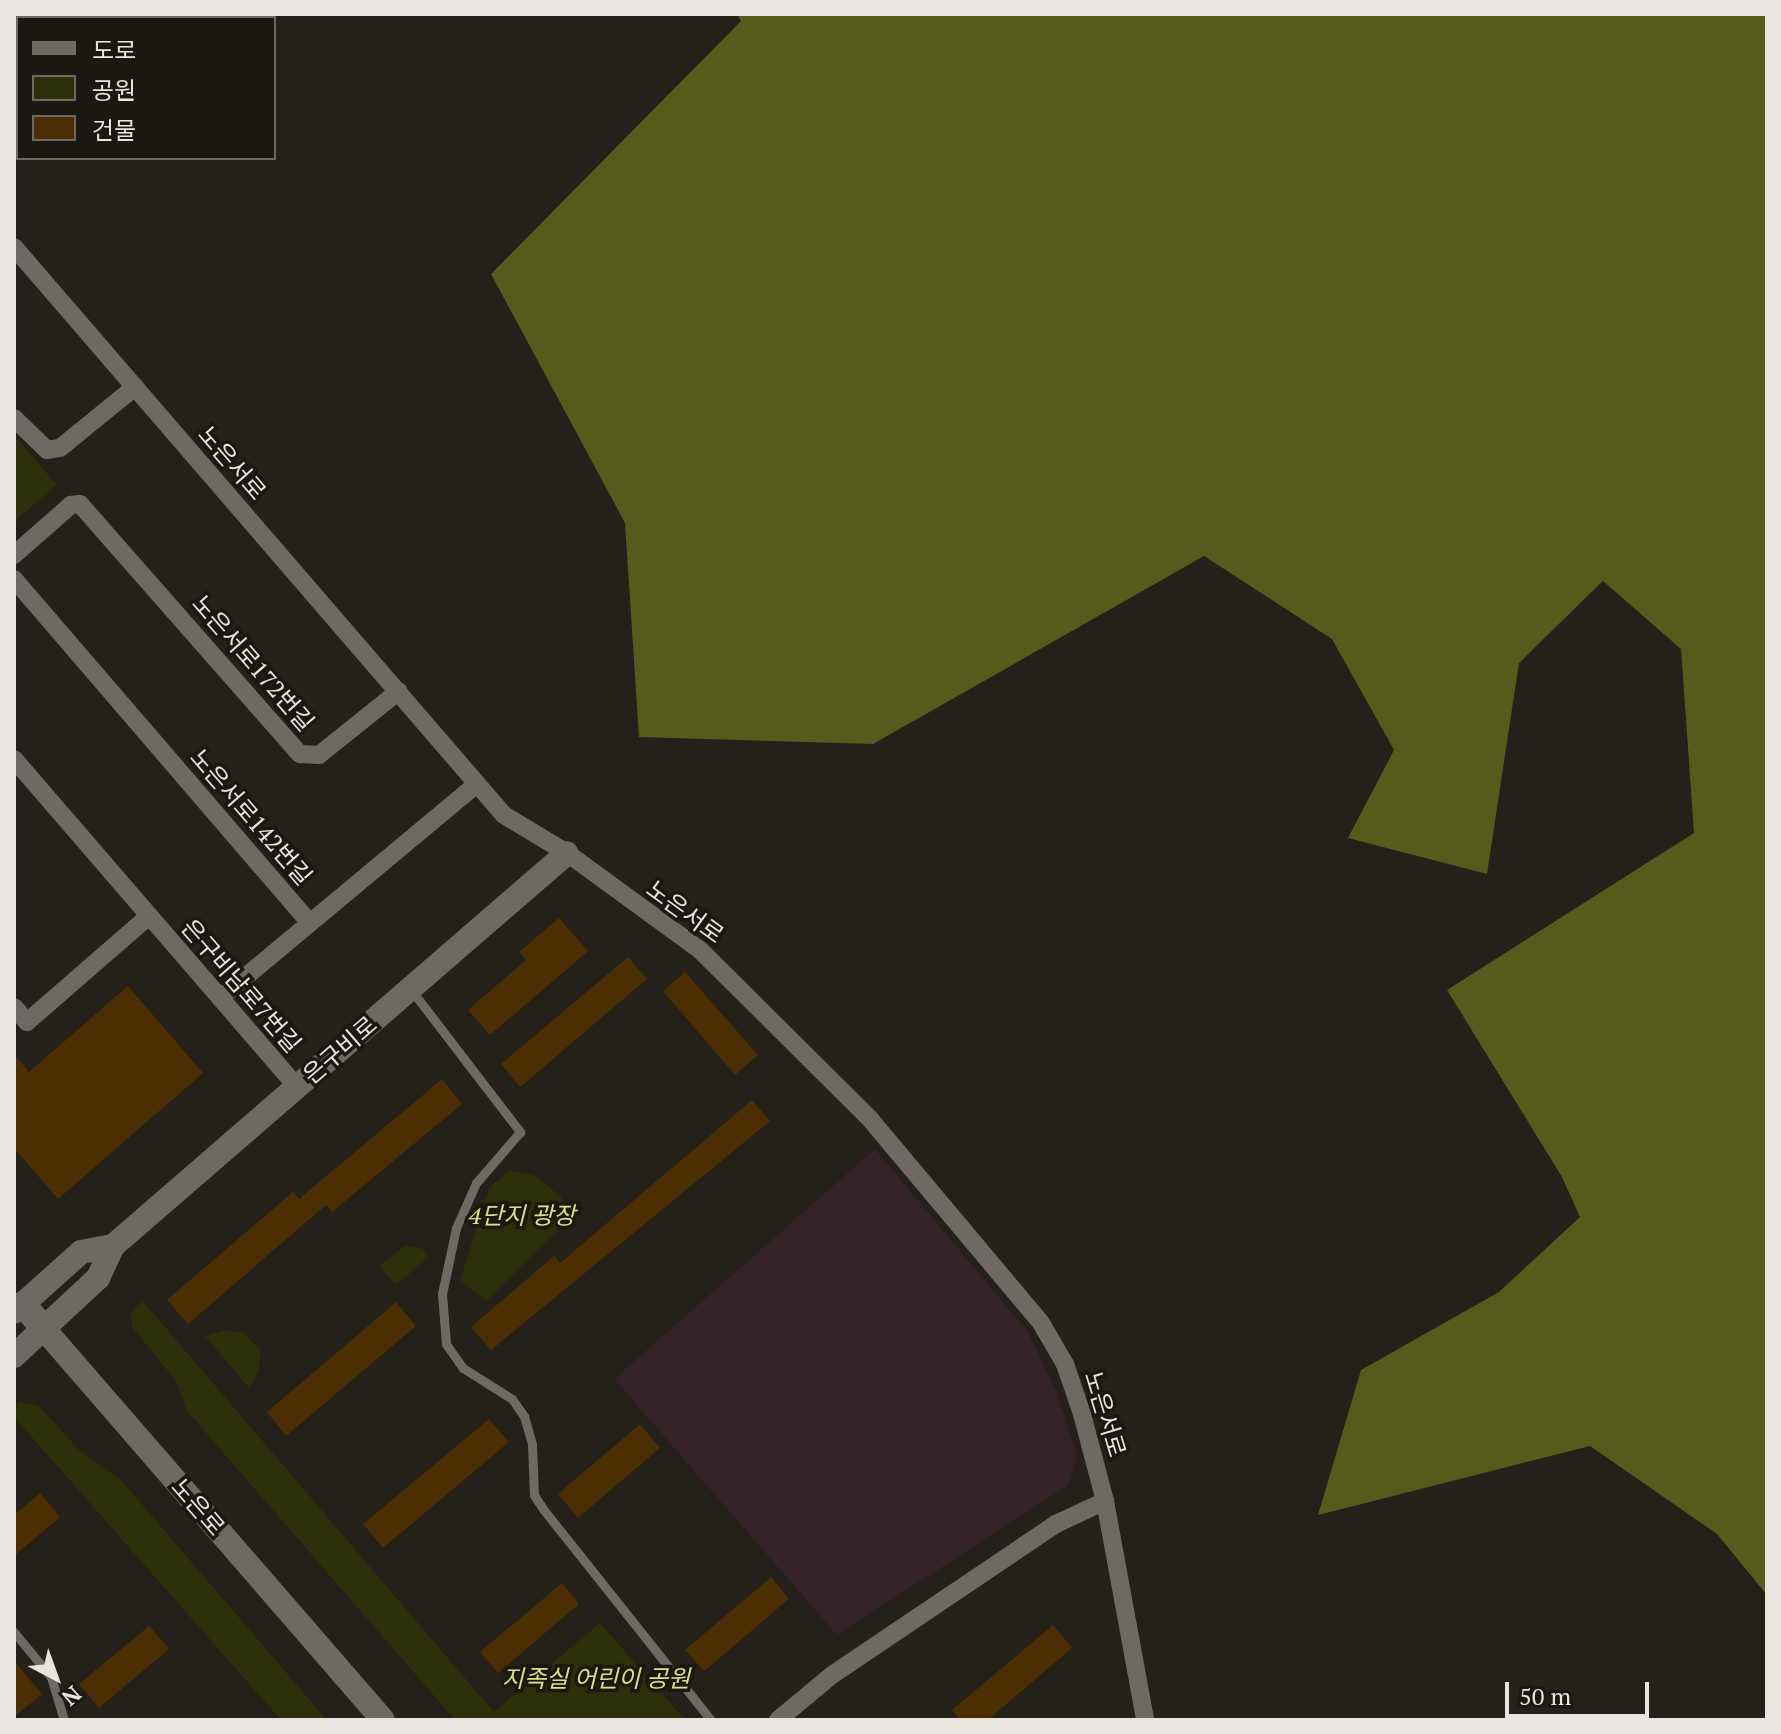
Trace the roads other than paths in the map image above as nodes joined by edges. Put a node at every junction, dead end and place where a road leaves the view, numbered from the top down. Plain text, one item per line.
1 (14, 247) edge
2 (135, 387) junction
3 (14, 418) edge
4 (14, 555) edge
5 (14, 579) edge
6 (399, 691) junction
7 (14, 759) edge
8 (477, 784) junction
9 (567, 853) junction
10 (149, 916) junction
11 (309, 922) junction
12 (410, 989) junction
13 (220, 998) junction
14 (14, 1007) edge
15 (297, 1087) junction
16 (113, 1246) junction
17 (17, 1303) edge
18 (44, 1329) junction
19 (14, 1356) edge
20 (1105, 1501) junction
21 (14, 1632) edge
22 (64, 1720) edge
23 (383, 1720) edge
24 (711, 1720) edge
25 (778, 1720) edge
26 (1145, 1720) edge

1 - 2 street, 노은서로
2 - 3 street
2 - 6 street, 노은서로
4 - 6 street, 노은서로172번길
5 - 11 street, 노은서로142번길
6 - 8 street, 노은서로
7 - 10 street, 은구비남로7번길
8 - 9 street, 노은서로
8 - 11 street, 노은서로142번길
9 - 12 street, 은구비로
9 - 20 street, 노은서로
10 - 13 street, 은구비남로7번길
10 - 14 street, 은구비남로7번길
11 - 13 street
12 - 15 street, 은구비로
12 - 24 lane
13 - 15 street, 은구비남로7번길
15 - 16 street, 은구비로
16 - 17 street, 은구비로
16 - 18 street, 은구비로
17 - 18 main road, 노은로
18 - 19 street, 은구비로
18 - 23 street, 노은로
20 - 25 street
20 - 26 street, 노은서로
21 - 22 lane

